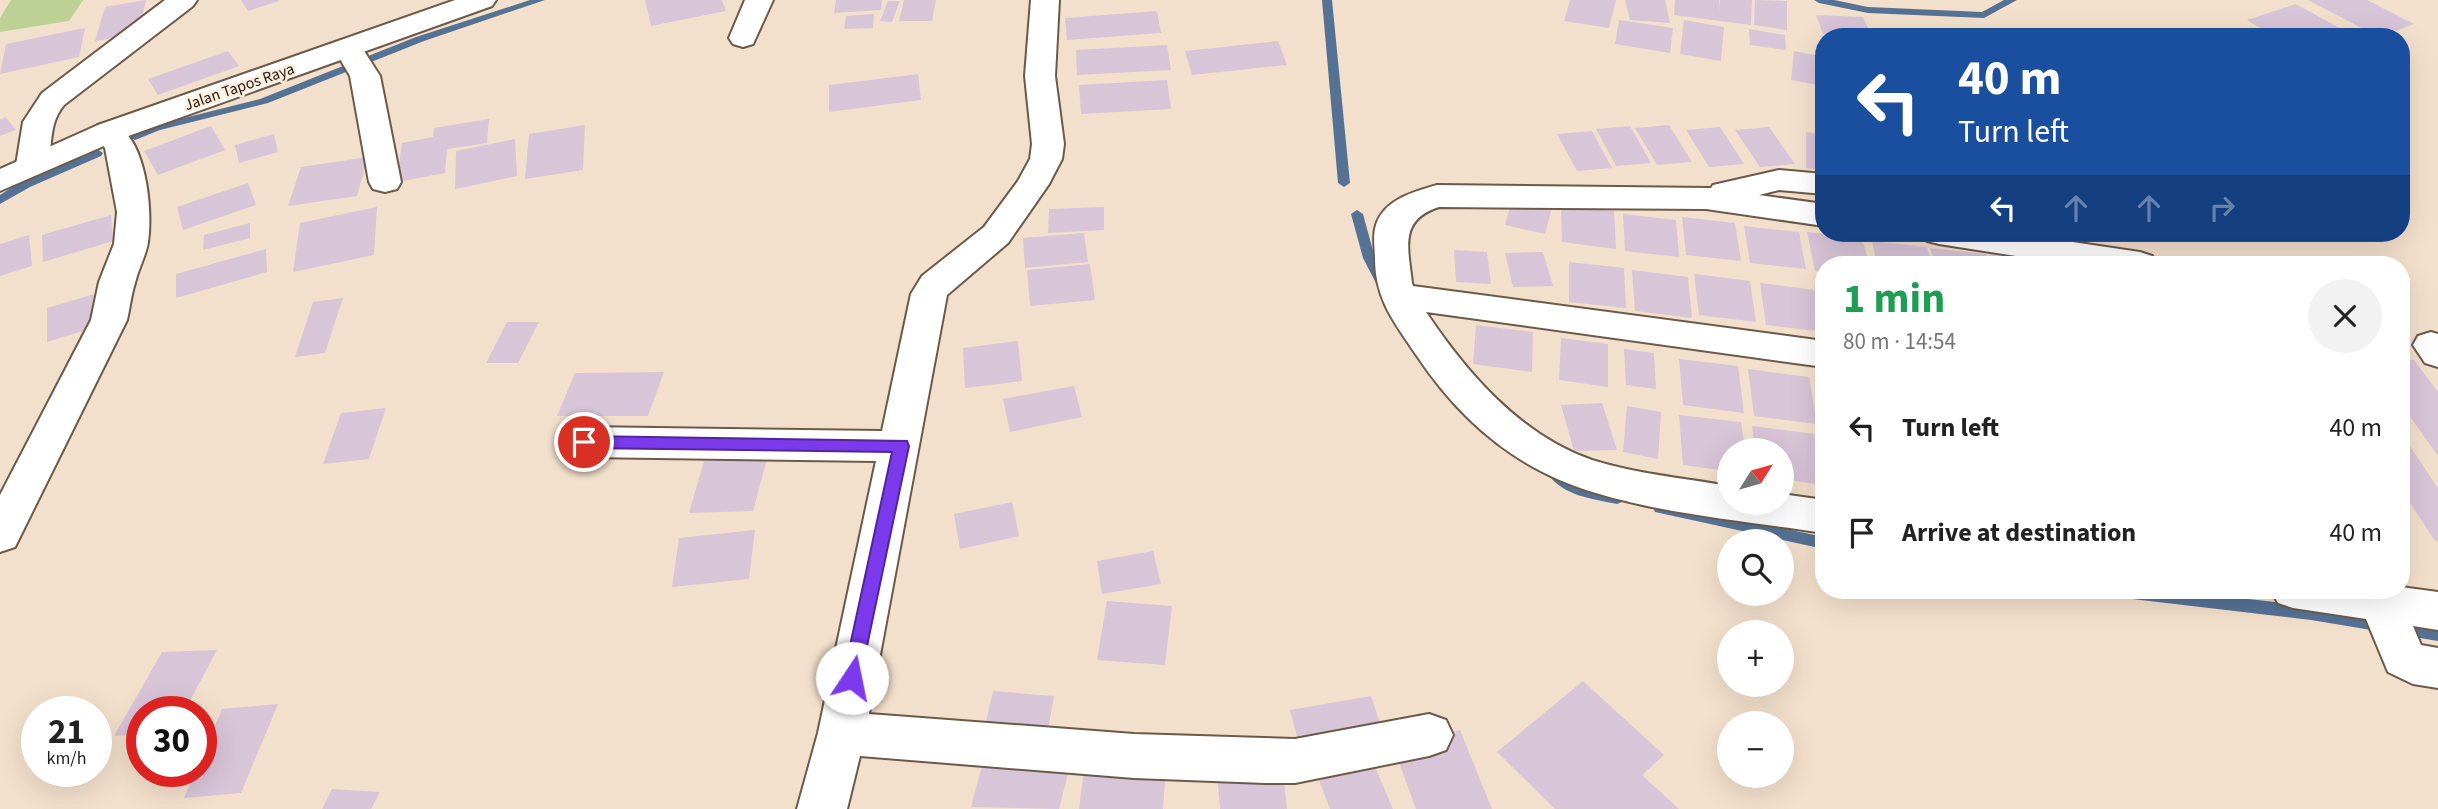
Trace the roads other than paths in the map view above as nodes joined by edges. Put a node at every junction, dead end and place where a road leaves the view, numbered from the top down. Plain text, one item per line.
1 (183, 0) edge
2 (482, 0) edge
3 (759, 0) edge
4 (1045, 0) edge
5 (743, 38) dead end
6 (357, 60) junction
7 (109, 132) junction
8 (32, 165) junction
9 (0, 181) edge
10 (385, 182) dead end
11 (1815, 183) edge
12 (1706, 198) junction
13 (1815, 214) edge
14 (1997, 242) edge
15 (2087, 242) edge
16 (2088, 256) edge
17 (2138, 256) edge
18 (1397, 296) junction
19 (1815, 353) edge
20 (584, 442) dead end
21 (901, 446) junction
22 (1717, 500) edge
23 (1794, 512) edge
24 (1815, 516) edge
25 (0, 535) edge
26 (2320, 599) edge
27 (2438, 611) edge
28 (2395, 624) edge
29 (842, 733) junction
30 (1429, 735) dead end
31 (822, 809) edge

1 - 8 street
2 - 6 street, Jalan Tapos Raya
3 - 5 street
4 - 21 street
6 - 7 street, Jalan Tapos Raya
6 - 10 street
7 - 8 street, Jalan Tapos Raya
7 - 25 street
8 - 9 street, Jalan Tapos Raya
11 - 12 street
12 - 13 street
12 - 18 street
14 - 16 street
15 - 17 street
18 - 19 street
18 - 22 street
20 - 21 street
21 - 29 street
23 - 24 street
26 - 28 street
27 - 28 street
29 - 30 street
29 - 31 street

